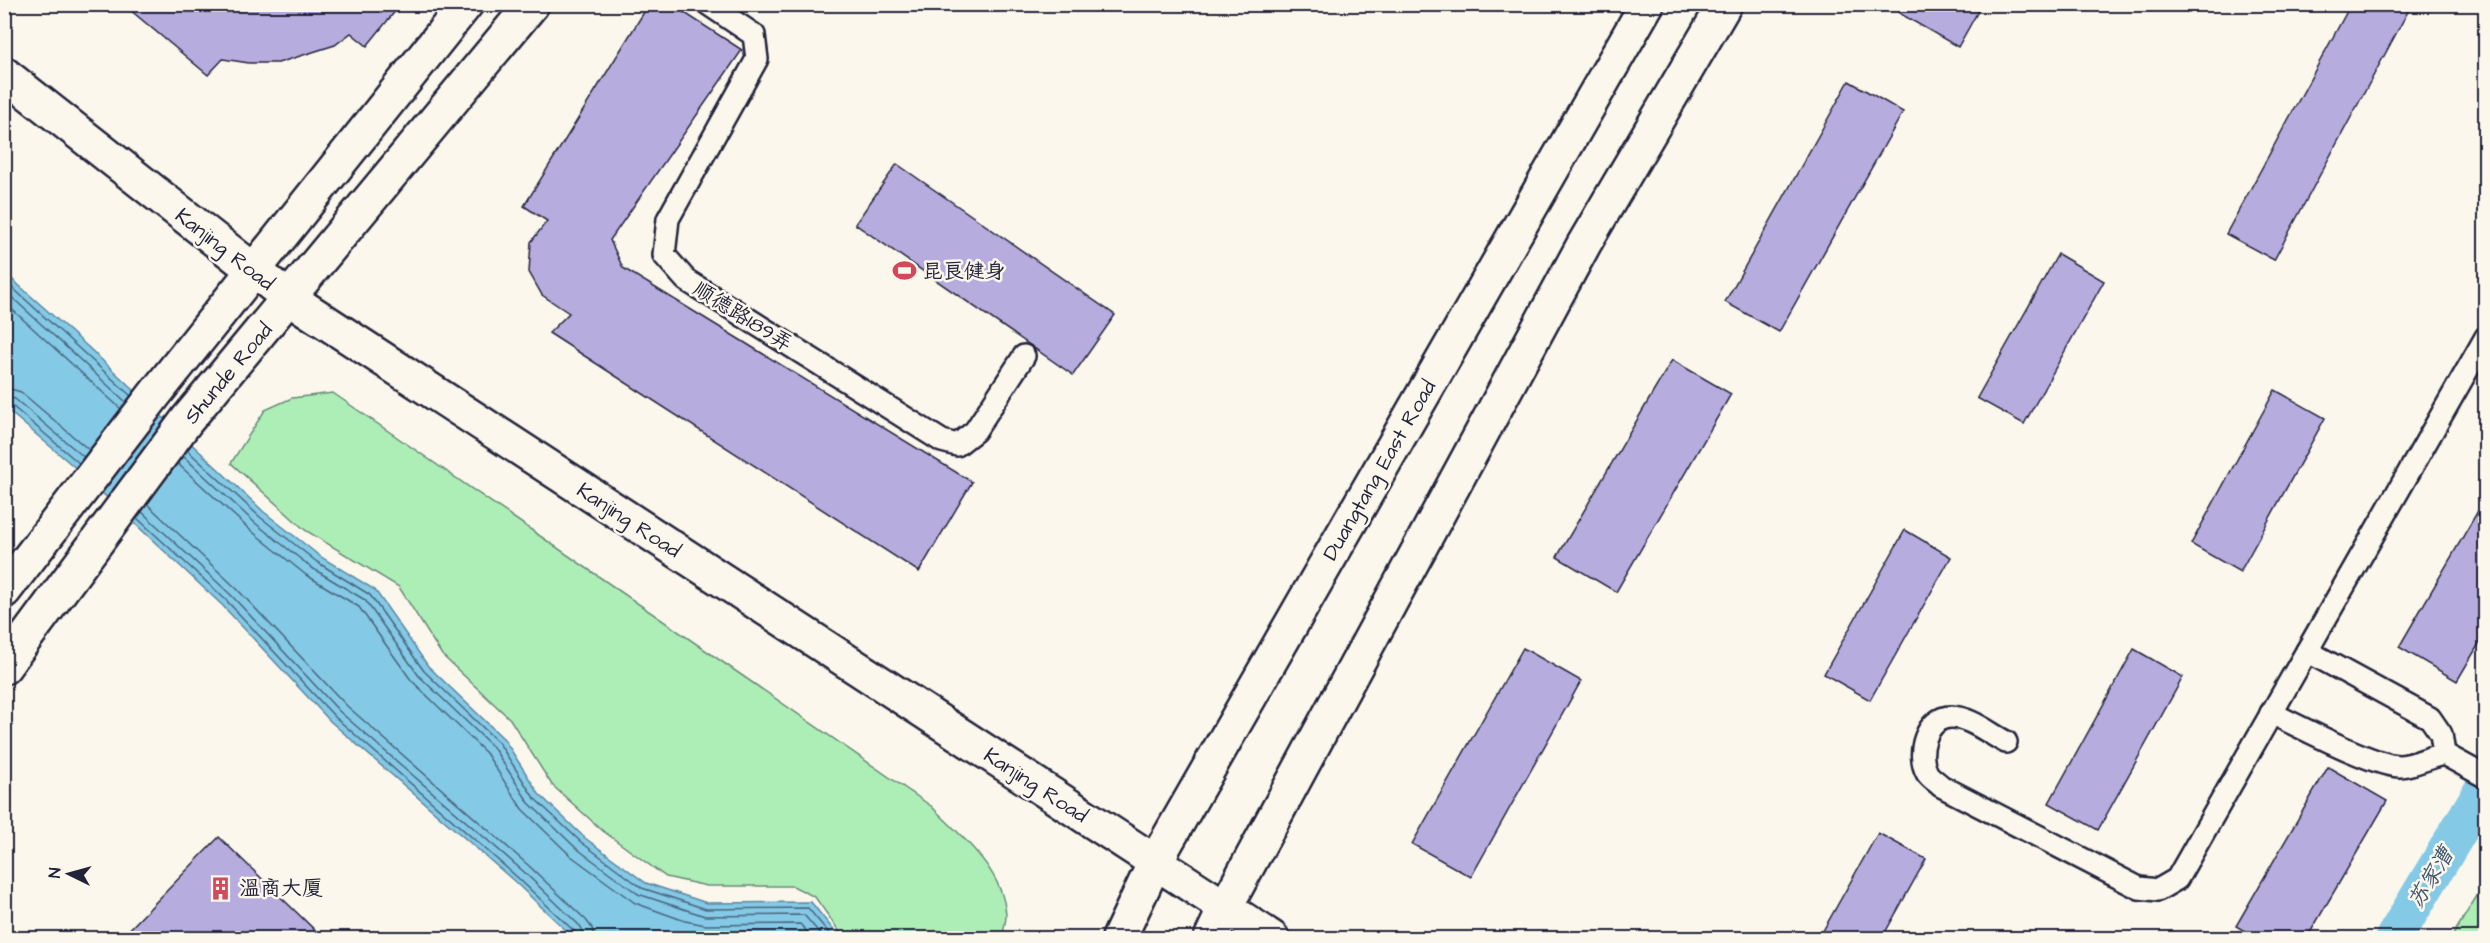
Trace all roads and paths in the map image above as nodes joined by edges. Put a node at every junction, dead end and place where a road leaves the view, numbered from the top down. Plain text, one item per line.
1 (466, 4) edge
2 (532, 4) edge
3 (708, 4) edge
4 (1647, 4) edge
5 (1725, 4) edge
6 (4, 74) edge
7 (253, 272) junction
8 (289, 298) junction
9 (2486, 337) edge
10 (1024, 356) dead end
11 (4, 591) edge
12 (2307, 651) junction
13 (4, 668) edge
14 (2271, 713) junction
15 (2007, 742) dead end
16 (2444, 754) junction
17 (2486, 777) edge
18 (1155, 862) junction
19 (1225, 908) junction
20 (1119, 939) edge
21 (1211, 939) edge
22 (1272, 939) edge

1 - 7 main road, Shunde Road
2 - 8 main road, Shunde Road
3 - 10 lane, 顺德路189弄
4 - 18 main road, Duangtang East Road
5 - 19 main road
6 - 7 main road, Kanjing Road
7 - 8 main road, Kanjing Road
7 - 11 main road, Shunde Road
8 - 13 main road, Shunde Road
8 - 18 main road, Kanjing Road
9 - 12 lane
12 - 14 lane
12 - 16 lane
14 - 15 lane
14 - 16 lane
16 - 17 lane
18 - 19 main road, Kanjing Road
18 - 20 main road, Duangtang East Road
19 - 21 main road
19 - 22 main road, Kanjing Road

